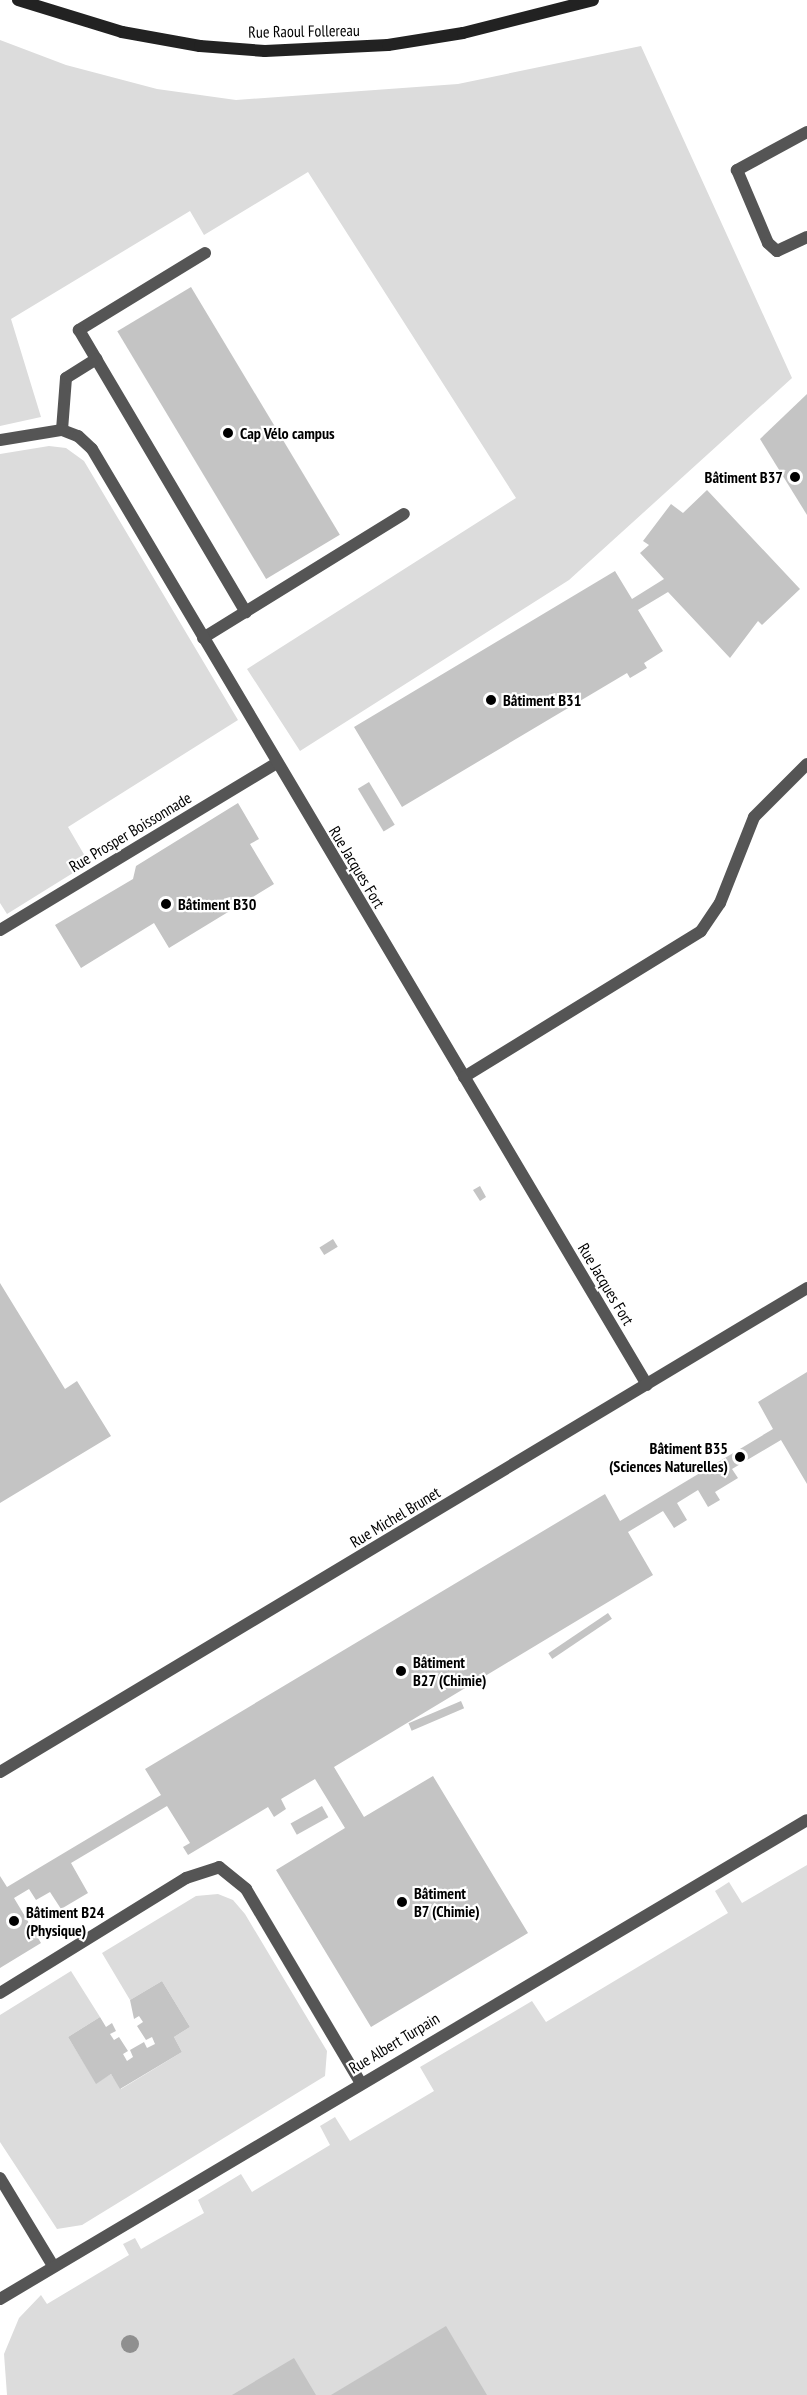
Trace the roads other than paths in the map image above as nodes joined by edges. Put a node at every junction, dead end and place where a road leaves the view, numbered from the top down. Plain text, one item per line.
1 (18, 0) edge
2 (593, 0) edge
3 (807, 132) edge
4 (807, 237) edge
5 (205, 253) dead end
6 (96, 359) junction
7 (62, 430) junction
8 (0, 440) edge
9 (404, 514) dead end
10 (246, 612) junction
11 (203, 638) junction
12 (277, 763) junction
13 (807, 764) edge
14 (0, 930) edge
15 (464, 1077) junction
16 (807, 1288) edge
17 (647, 1385) junction
18 (0, 1772) edge
19 (807, 1820) edge
20 (0, 1994) edge
21 (360, 2082) junction
22 (0, 2178) edge
23 (53, 2266) junction
24 (0, 2300) edge

1 - 2 street, Rue Raoul Follereau
3 - 4 street
5 - 6 street
6 - 7 street
6 - 10 street
7 - 8 street
7 - 11 street, Rue Jacques Fort
9 - 10 street
10 - 11 street
11 - 12 street, Rue Jacques Fort
12 - 14 street, Rue Prosper Boissonnade
12 - 15 street, Rue Jacques Fort
13 - 15 street
15 - 17 street, Rue Jacques Fort
16 - 17 street, Rue Michel Brunet
17 - 18 street, Rue Michel Brunet
19 - 21 street, Rue Albert Turpain
20 - 21 street
21 - 23 street, Rue Albert Turpain
22 - 23 street
23 - 24 street, Rue Albert Turpain

